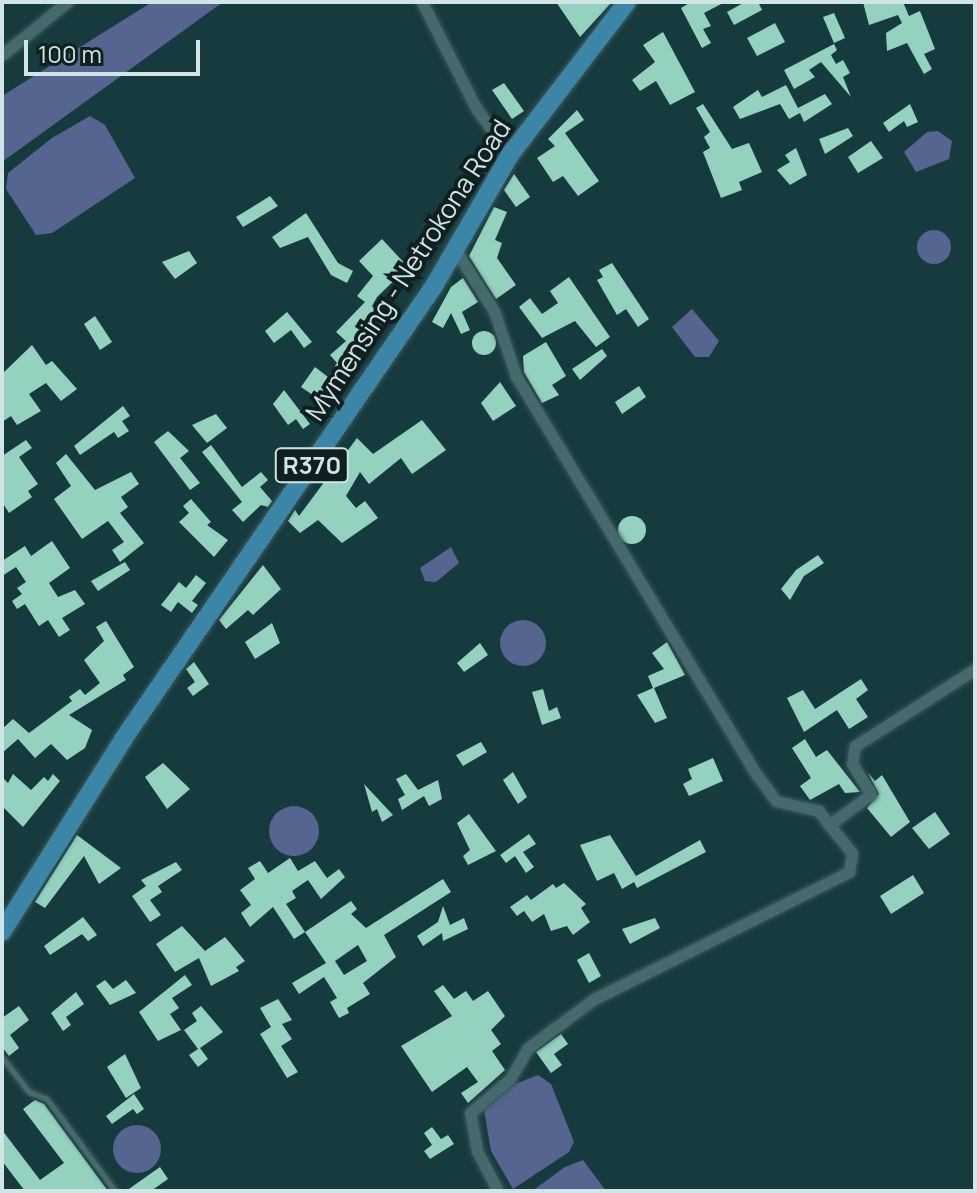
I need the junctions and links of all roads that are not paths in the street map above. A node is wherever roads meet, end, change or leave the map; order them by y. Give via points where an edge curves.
1 (67, 2) edge
2 (422, 2) edge
3 (627, 2) edge
4 (2, 55) edge
5 (510, 155) junction
6 (456, 251) junction
7 (975, 669) edge
8 (829, 825) junction
9 (2, 932) edge
10 (2, 1057) edge
11 (115, 1191) edge
12 (498, 1191) edge

1 - 4 street
2 - 5 street via 476,108
3 - 5 main road, Mymensing - Netrokona Road / R370
5 - 6 main road, Mymensing - Netrokona Road / R370
6 - 8 street via 494,311 516,376 757,775 776,801 819,811
6 - 9 main road, Mymensing - Netrokona Road / R370 via 124,738
7 - 8 street via 855,746 852,764 871,794
8 - 12 street via 852,853 849,872 594,999 528,1048 510,1079 470,1113 477,1151
10 - 11 lane via 29,1092 47,1099

